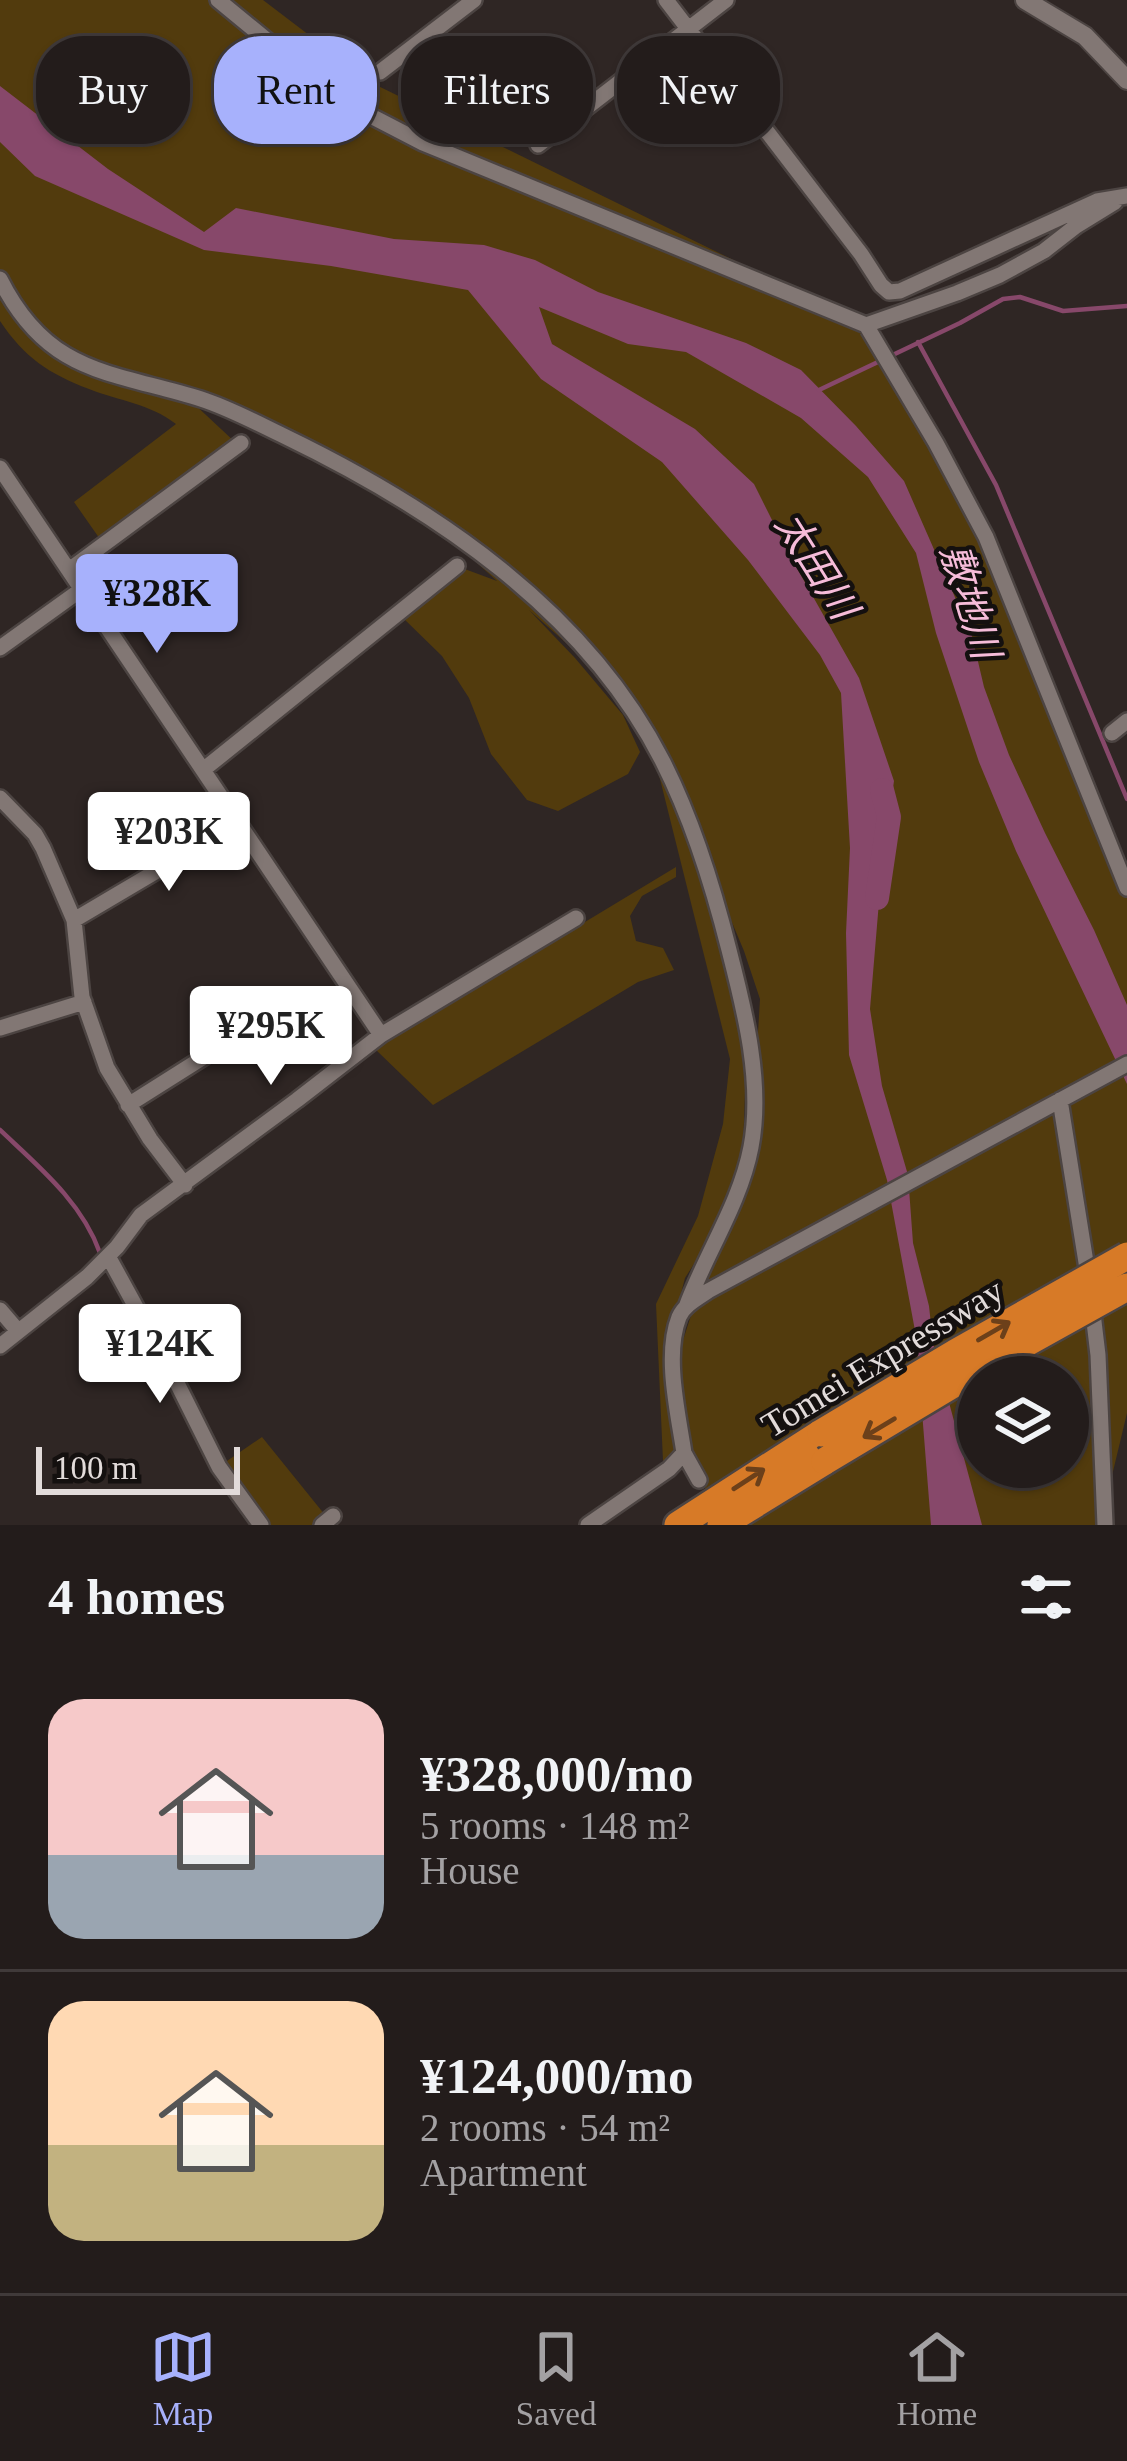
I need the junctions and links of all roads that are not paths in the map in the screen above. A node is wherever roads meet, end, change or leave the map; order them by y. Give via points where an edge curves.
1 (218, 0) edge
2 (474, 0) edge
3 (666, 0) edge
4 (726, 0) edge
5 (1024, 0) edge
6 (688, 29) junction
7 (380, 72) dead end
8 (1127, 80) edge
9 (538, 145) dead end
10 (1123, 198) edge
11 (0, 279) edge
12 (866, 325) junction
13 (241, 443) dead end
14 (0, 468) edge
15 (457, 566) dead end
16 (70, 570) junction
17 (82, 590) junction
18 (0, 648) edge
19 (1127, 722) edge
20 (1112, 734) dead end
21 (203, 770) junction
22 (0, 798) edge
23 (238, 823) junction
24 (1127, 888) edge
25 (576, 917) dead end
26 (74, 920) junction
27 (350, 990) junction
28 (84, 1001) junction
29 (0, 1028) edge
30 (380, 1035) junction
31 (1127, 1064) edge
32 (1060, 1100) junction
33 (128, 1105) junction
34 (185, 1185) junction
35 (108, 1256) junction
36 (1127, 1256) edge
37 (1127, 1287) edge
38 (686, 1306) junction
39 (0, 1310) edge
40 (18, 1331) junction
41 (0, 1346) edge
42 (823, 1447) junction
43 (683, 1453) junction
44 (699, 1480) dead end
45 (261, 1525) edge
46 (588, 1525) edge
47 (678, 1525) edge
48 (721, 1525) edge
49 (1105, 1525) edge

1 - 12 street via 369,115
2 - 7 street
3 - 6 street
4 - 6 street
5 - 8 street via 1085,36
6 - 9 street
6 - 10 street via 889,292 1097,201
10 - 12 street via 1000,275
11 - 38 street via 21,314 77,363 205,400 413,506 563,624 642,725 705,865 742,1000 753,1084 741,1186
12 - 24 street via 986,538
13 - 16 street
14 - 16 street
15 - 21 street
16 - 17 street
17 - 18 street
17 - 21 street
19 - 20 street
21 - 23 street
22 - 26 street via 34,834
23 - 26 street
23 - 27 street
25 - 30 street
26 - 28 street
27 - 30 street
27 - 33 street via 221,1041
28 - 29 street
28 - 33 street
30 - 34 street
31 - 32 street
32 - 38 street
32 - 49 street via 1098,1355
33 - 34 street
34 - 35 street via 141,1215
35 - 40 street
35 - 45 street via 219,1467
42 -> 36 highway, Tomei Expressway, bridge via 955,1353
37 -> 42 highway, Tomei Expressway, bridge
38 - 43 street via 673,1371
39 - 40 street
40 - 41 street
47 -> 42 highway, Tomei Expressway
42 - 48 highway, Tomei Expressway
43 - 44 street
43 - 46 street

